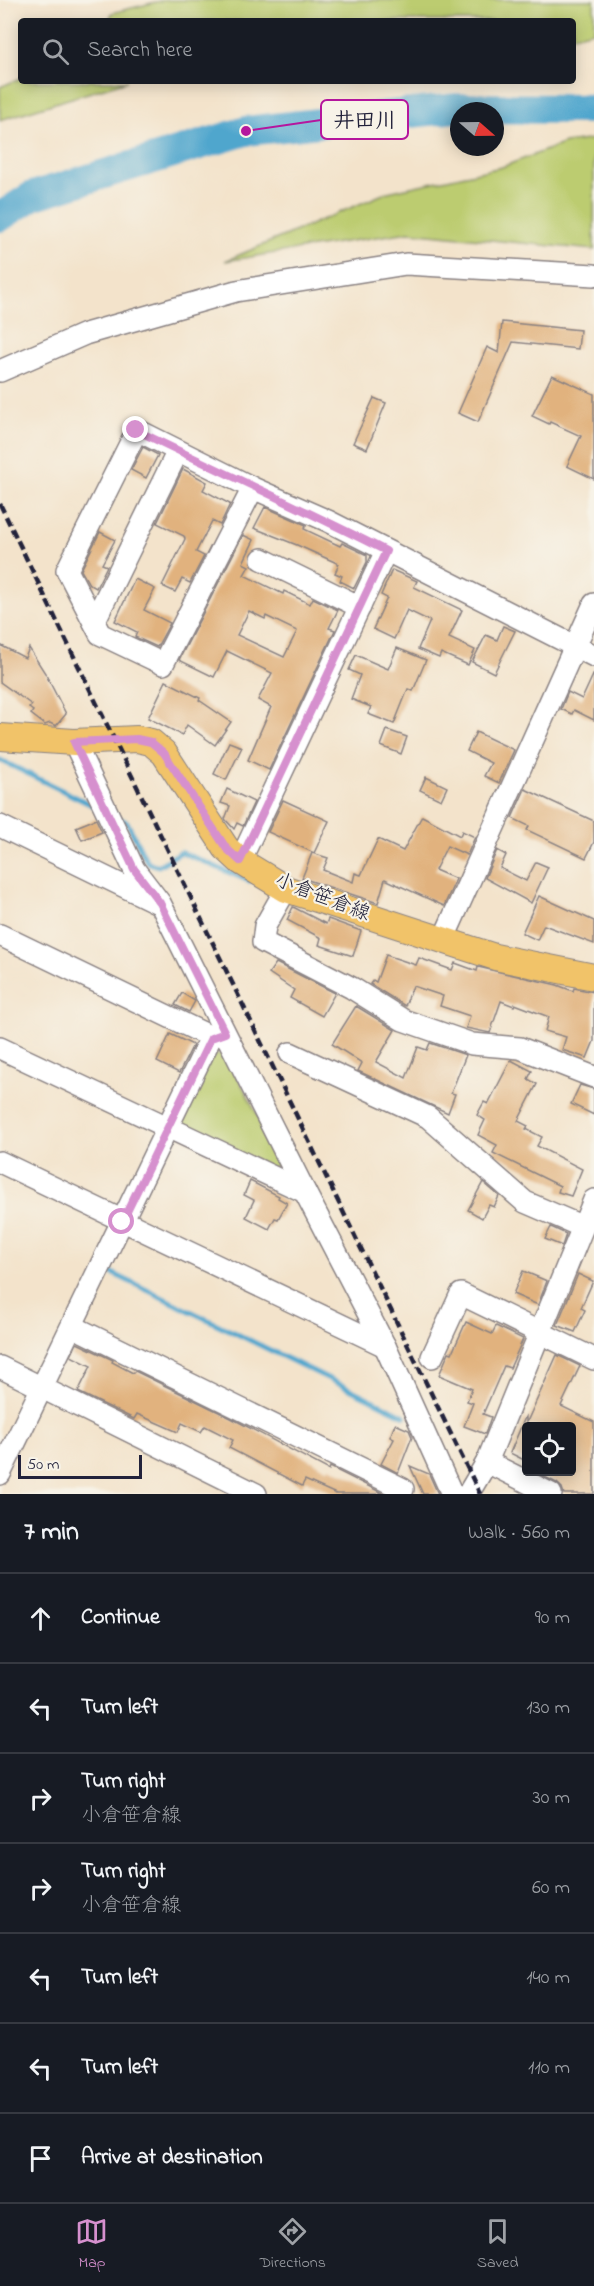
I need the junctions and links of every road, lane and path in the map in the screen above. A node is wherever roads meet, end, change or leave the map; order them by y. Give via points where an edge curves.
1 (594, 275) edge
2 (0, 371) edge
3 (178, 451) junction
4 (253, 488) junction
5 (386, 551) junction
6 (262, 559) dead end
7 (594, 604) edge
8 (360, 607) junction
9 (94, 622) junction
10 (584, 651) edge
11 (0, 737) edge
12 (74, 742) junction
13 (0, 826) edge
14 (240, 861) junction
15 (286, 889) junction
16 (160, 903) junction
17 (0, 935) edge
18 (443, 940) junction
19 (594, 977) edge
20 (218, 1035) junction
21 (0, 1048) edge
22 (290, 1053) dead end
23 (594, 1077) edge
24 (166, 1128) junction
25 (0, 1162) edge
26 (305, 1192) junction
27 (594, 1200) edge
28 (122, 1222) junction
29 (584, 1227) junction
30 (72, 1326) junction
31 (541, 1333) junction
32 (385, 1346) junction
33 (432, 1357) dead end
34 (594, 1359) edge
35 (0, 1367) edge
36 (42, 1388) junction
37 (487, 1462) junction
38 (0, 1474) edge
39 (256, 1494) edge
40 (401, 1494) edge
41 (452, 1494) edge
42 (468, 1494) edge
43 (551, 1494) edge

1 - 2 street via 406,264 236,291 85,334
3 - 4 street
3 - 9 street
3 - 9 street via 136,430 67,570
4 - 5 street
4 - 9 street via 163,664 100,634
5 - 8 street
5 - 10 street
6 - 8 street
7 - 10 street
8 - 14 street
10 - 18 street
11 - 12 main road, 小倉笹倉線
12 - 14 main road, 小倉笹倉線 via 151,742 164,753 226,848
12 - 16 street via 134,869
13 - 16 street
14 - 15 main road, 小倉笹倉線
15 - 18 main road, 小倉笹倉線
15 - 23 street via 265,926 263,942 352,988 403,1020 472,1044 520,1048
16 - 20 street
17 - 20 street
18 - 19 main road, 小倉笹倉線 via 495,957
20 - 24 street
20 - 26 street
21 - 24 street
22 - 29 street via 428,1117 525,1202
24 - 26 street
24 - 28 street
25 - 28 street
26 - 32 street
27 - 29 street
28 - 30 street
28 - 32 street
29 - 31 street
30 - 36 street
30 - 40 street via 403,1489
31 - 33 street via 461,1294
31 - 34 street
31 - 37 street
32 - 41 street
35 - 36 street
36 - 38 street
36 - 39 street
37 - 42 street
37 - 43 street

